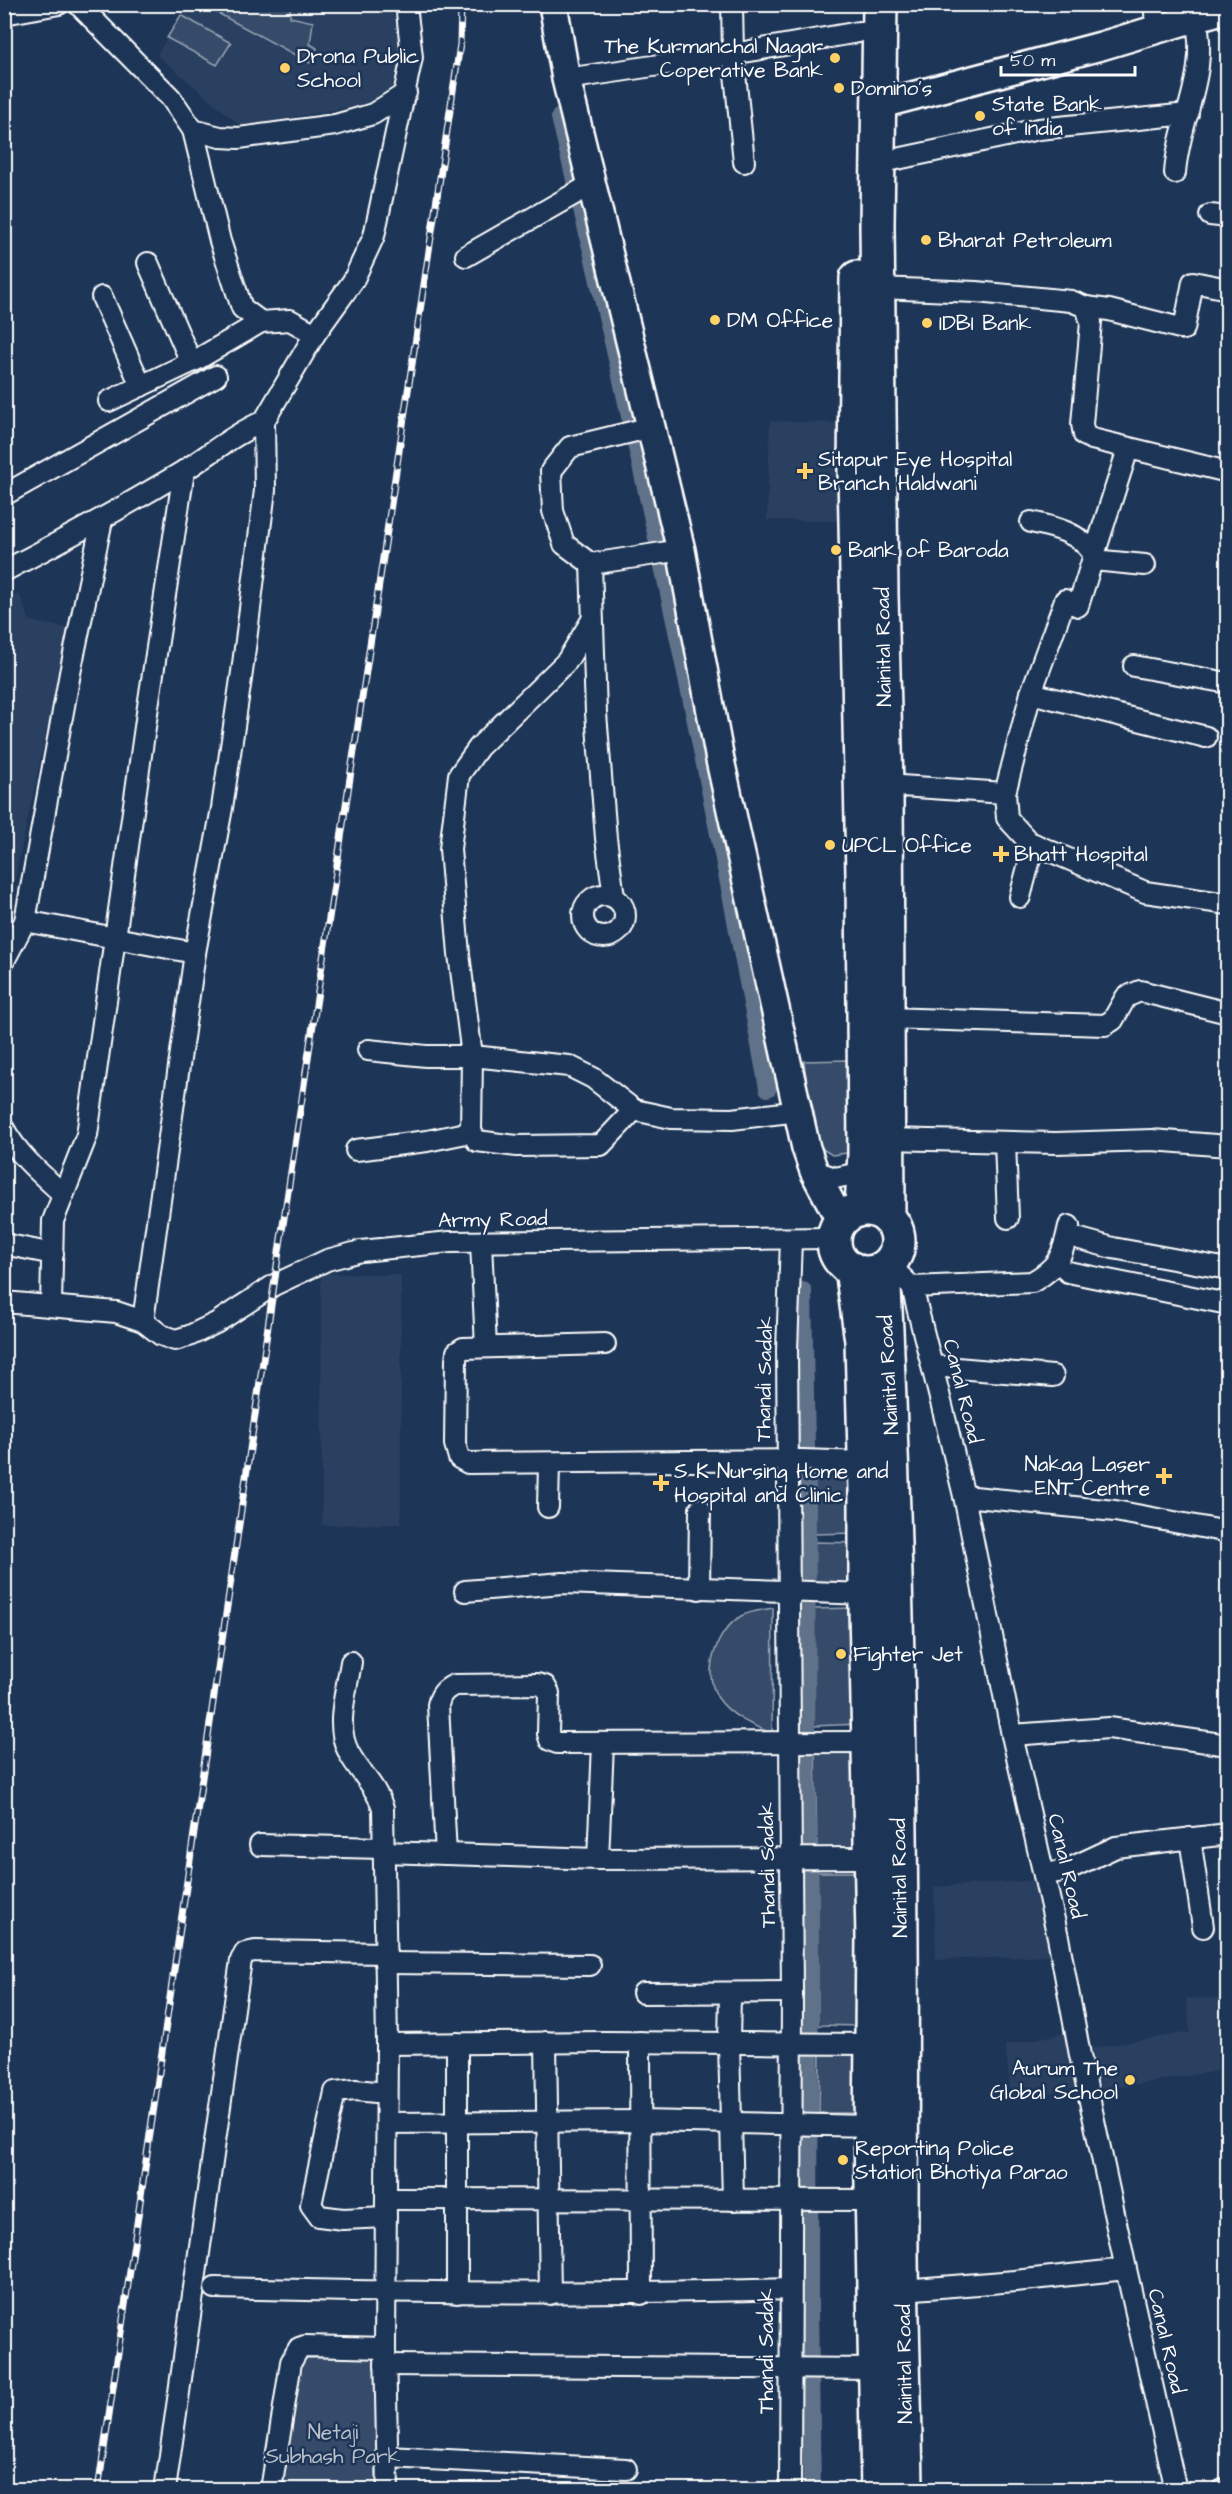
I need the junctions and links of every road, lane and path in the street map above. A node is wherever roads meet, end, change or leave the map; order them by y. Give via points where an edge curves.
1 (59, 4) edge
2 (78, 4) edge
3 (406, 4) edge
4 (553, 4) edge
5 (732, 4) edge
6 (880, 4) edge
7 (1227, 8) edge
8 (4, 14) edge
9 (1155, 17) edge
10 (859, 18) edge
11 (1196, 18) junction
12 (733, 54) junction
13 (566, 79) junction
14 (406, 93) junction
15 (878, 105) junction
16 (1188, 114) junction
17 (193, 130) junction
18 (744, 162) dead end
19 (878, 163) junction
20 (1175, 173) dead end
21 (591, 184) junction
22 (466, 255) dead end
23 (148, 263) dead end
24 (879, 288) junction
25 (1227, 289) edge
26 (102, 297) dead end
27 (1086, 307) junction
28 (261, 322) junction
29 (315, 334) junction
30 (190, 362) junction
31 (216, 376) dead end
32 (141, 386) junction
33 (109, 401) dead end
34 (264, 421) junction
35 (638, 430) junction
36 (1128, 449) junction
37 (184, 471) junction
38 (1227, 472) edge
39 (4, 495) edge
40 (102, 520) junction
41 (1031, 522) dead end
42 (667, 552) junction
43 (1093, 557) junction
44 (591, 564) junction
45 (1145, 565) dead end
46 (4, 571) edge
47 (592, 620) junction
48 (1134, 666) dead end
49 (1227, 683) edge
50 (1031, 693) junction
51 (1206, 737) dead end
52 (873, 745) junction
53 (886, 785) junction
54 (1005, 793) junction
55 (1034, 844) junction
56 (614, 897) dead end
57 (1020, 897) dead end
58 (1227, 904) edge
59 (25, 921) junction
60 (115, 937) junction
61 (195, 952) junction
62 (6, 957) edge
63 (1227, 1013) edge
64 (887, 1018) junction
65 (368, 1050) dead end
66 (472, 1056) junction
67 (634, 1110) junction
68 (799, 1111) junction
69 (4, 1129) edge
70 (471, 1132) junction
71 (887, 1139) junction
72 (1005, 1142) junction
73 (1227, 1146) edge
74 (356, 1150) dead end
75 (814, 1172) junction
76 (864, 1172) junction
77 (63, 1194) junction
78 (1008, 1218) dead end
79 (856, 1221) junction
80 (791, 1240) junction
81 (481, 1243) junction
82 (4, 1244) edge
83 (53, 1254) junction
84 (874, 1267) junction
85 (1227, 1269) edge
86 (1068, 1272) dead end
87 (912, 1287) junction
88 (4, 1302) edge
89 (1227, 1304) edge
90 (51, 1305) junction
91 (143, 1321) junction
92 (605, 1344) dead end
93 (486, 1347) junction
94 (933, 1366) junction
95 (1053, 1376) dead end
96 (800, 1461) junction
97 (865, 1462) junction
98 (549, 1463) junction
99 (964, 1496) junction
100 (548, 1507) dead end
101 (700, 1509) dead end
102 (1227, 1532) edge
103 (699, 1589) junction
104 (465, 1592) dead end
105 (801, 1592) junction
106 (880, 1594) junction
107 (351, 1662) dead end
108 (1012, 1735) junction
109 (869, 1742) junction
110 (800, 1743) junction
111 (603, 1744) junction
112 (1227, 1745) edge
113 (1227, 1834) edge
114 (1190, 1838) junction
115 (260, 1845) dead end
116 (383, 1850) junction
117 (446, 1854) junction
118 (597, 1858) junction
119 (802, 1858) junction
120 (871, 1858) junction
121 (1044, 1874) junction
122 (1203, 1927) dead end
123 (385, 1958) junction
124 (590, 1965) dead end
125 (792, 1992) junction
126 (730, 1993) junction
127 (643, 1994) dead end
128 (640, 2042) junction
129 (457, 2043) junction
130 (546, 2043) junction
131 (729, 2043) junction
132 (804, 2043) junction
133 (387, 2044) junction
134 (872, 2044) junction
135 (386, 2093) junction
136 (547, 2121) junction
137 (640, 2121) junction
138 (457, 2122) junction
139 (731, 2122) junction
140 (387, 2123) junction
141 (802, 2123) junction
142 (871, 2126) junction
143 (803, 2199) junction
144 (887, 2199) junction
145 (457, 2200) junction
146 (733, 2200) junction
147 (549, 2201) junction
148 (641, 2201) junction
149 (387, 2208) junction
150 (1126, 2269) junction
151 (215, 2288) dead end
152 (790, 2289) junction
153 (903, 2290) junction
154 (386, 2292) junction
155 (457, 2293) junction
156 (550, 2294) junction
157 (641, 2294) junction
158 (385, 2357) junction
159 (803, 2369) junction
160 (876, 2369) junction
161 (388, 2457) junction
162 (626, 2469) dead end
163 (1227, 2488) edge
164 (790, 2489) edge
165 (165, 2490) edge
166 (271, 2490) edge
167 (388, 2490) edge
168 (802, 2490) edge
169 (878, 2490) edge
170 (906, 2490) edge
171 (1176, 2490) edge
172 (1223, 2490) edge

1 - 8 street
2 - 17 street via 171,98
3 - 14 street via 412,57
4 - 13 street
5 - 12 street
6 - 15 highway, Nainital Road
7 - 11 street
9 - 11 street
9 - 15 street
10 - 12 street
10 - 52 highway, Nainital Road via 855,472
11 - 16 street via 1201,56
12 - 13 street
12 - 18 street
13 - 21 street
14 - 17 street via 374,114 335,125 239,138
14 - 29 street via 374,236 353,281
15 - 19 highway, Nainital Road
16 - 19 street via 1039,129
16 - 20 street via 1177,148
17 - 28 street via 220,241 242,308
19 - 24 highway, Nainital Road
21 - 22 street
21 - 35 street
23 - 30 street
24 - 27 street via 976,292 1071,301
24 - 52 highway, Nainital Road via 881,595
25 - 27 street via 1193,282 1184,329
26 - 32 street
27 - 36 street via 1091,322 1084,435
28 - 29 street via 290,320
28 - 30 street
29 - 34 street
30 - 32 street
31 - 39 street
32 - 33 street
34 - 37 street
34 - 61 street via 265,490 222,808
35 - 42 street
35 - 44 street via 570,447 551,471 553,511 564,544
36 - 38 street
36 - 43 street
37 - 40 street
37 - 60 street
40 - 46 street
40 - 59 street
41 - 43 street via 1057,528 1087,543
42 - 44 street
42 - 68 street via 720,760
43 - 45 street
43 - 50 street via 1078,606 1065,600
44 - 47 street
47 - 56 street via 596,713
47 - 66 street via 567,661 479,747 459,775 450,849
48 - 49 street
50 - 51 street
50 - 54 street
52 - 53 highway, Nainital Road
52 - 76 highway, Nainital Road
53 - 54 street
53 - 64 highway, Nainital Road
54 - 55 street via 1008,818
55 - 57 street
55 - 58 street via 1145,892
59 - 60 street
59 - 62 street
60 - 61 street
60 - 77 street via 87,1135
61 - 91 street
63 - 64 street via 1140,991 1126,997 1113,1020 1105,1025
64 - 71 highway, Nainital Road
65 - 66 street
66 - 67 street via 569,1066 593,1078
66 - 70 street
67 - 68 street via 670,1118 732,1119
67 - 70 street via 601,1145 517,1146 477,1141
68 - 75 street
69 - 77 street via 35,1168
70 - 74 street
71 - 72 street
71 - 79 highway, Nainital Road
72 - 73 street via 1152,1140
72 - 78 street
75 - 76 street via 835,1178
75 - 79 street
76 - 79 highway, Nainital Road
77 - 83 street via 53,1221
79 - 80 street, Army Road
79 - 84 highway via 838,1256
79 - 84 highway via 896,1230 894,1256
80 - 81 street, Army Road
80 - 96 street, Thandi Sadak via 787,1350
81 - 91 street, Army Road via 450,1242 361,1251 327,1260 274,1285 216,1323 175,1340
81 - 93 street
82 - 83 street
83 - 90 street
84 - 87 street
84 - 97 highway, Nainital Road via 862,1341
84 - 106 highway, Nainital Road via 892,1442
85 - 87 street via 1113,1248 1075,1232 1050,1272 1032,1282
86 - 89 street
87 - 94 street, Canal Road
88 - 90 street
90 - 91 street via 116,1312
92 - 93 street
93 - 98 street via 457,1352 455,1444 459,1458 468,1463
94 - 95 street
94 - 99 street, Canal Road
96 - 97 street
96 - 98 street
96 - 105 street, Thandi Sadak
97 - 106 highway, Nainital Road
98 - 100 street
99 - 102 street via 1115,1510
99 - 108 street, Canal Road
101 - 103 street
103 - 104 street via 563,1583
103 - 105 street
105 - 106 street
105 - 110 street, Thandi Sadak
106 - 109 highway, Nainital Road
106 - 144 highway, Nainital Road via 900,1947
107 - 116 street via 343,1740 379,1796 383,1808
108 - 112 street via 1109,1728
108 - 121 street, Canal Road
109 - 110 street
109 - 120 highway, Nainital Road
110 - 111 street
110 - 119 street, Thandi Sadak
111 - 117 street via 550,1740 549,1693 545,1686 453,1685 445,1689 438,1705
111 - 118 street
113 - 114 street
114 - 121 street via 1116,1847 1064,1871
114 - 122 street
115 - 116 street
116 - 117 street
116 - 123 street
117 - 118 street
118 - 119 street
119 - 120 street
119 - 125 street, Thandi Sadak
120 - 134 highway, Nainital Road
121 - 150 street, Canal Road
123 - 124 street
123 - 133 street
123 - 165 street via 255,1951 246,1953 241,1960
125 - 126 street
125 - 132 street, Thandi Sadak
126 - 127 street
126 - 131 street
128 - 130 street
128 - 131 street
128 - 137 street
129 - 130 street
129 - 133 street
129 - 138 street
130 - 136 street
131 - 132 street
131 - 139 street
132 - 134 street
132 - 141 street, Thandi Sadak
133 - 135 street
134 - 142 highway, Nainital Road
135 - 140 street
135 - 149 street via 335,2092 311,2205 319,2216 343,2218
136 - 137 street
136 - 138 street
136 - 147 street
137 - 139 street
137 - 148 street
138 - 140 street
138 - 145 street
139 - 141 street
139 - 146 street
140 - 149 street
141 - 142 street
141 - 143 street, Thandi Sadak
142 - 144 highway, Nainital Road
143 - 144 street
143 - 146 street
143 - 152 street, Thandi Sadak
144 - 153 highway, Nainital Road
144 - 160 highway, Nainital Road
145 - 147 street
145 - 149 street
145 - 155 street
146 - 148 street
147 - 148 street
147 - 156 street
148 - 157 street
149 - 154 street
150 - 153 street
150 - 171 street, Canal Road
151 - 154 street
152 - 157 street
152 - 159 street, Thandi Sadak
153 - 170 highway, Nainital Road
154 - 155 street
154 - 158 street
155 - 156 street
156 - 157 street
158 - 159 street
158 - 161 street
158 - 166 street via 299,2348 291,2362
159 - 160 street
159 - 164 street, Thandi Sadak
160 - 169 highway, Nainital Road
161 - 162 street
161 - 167 street
163 - 172 street
164 - 168 street

